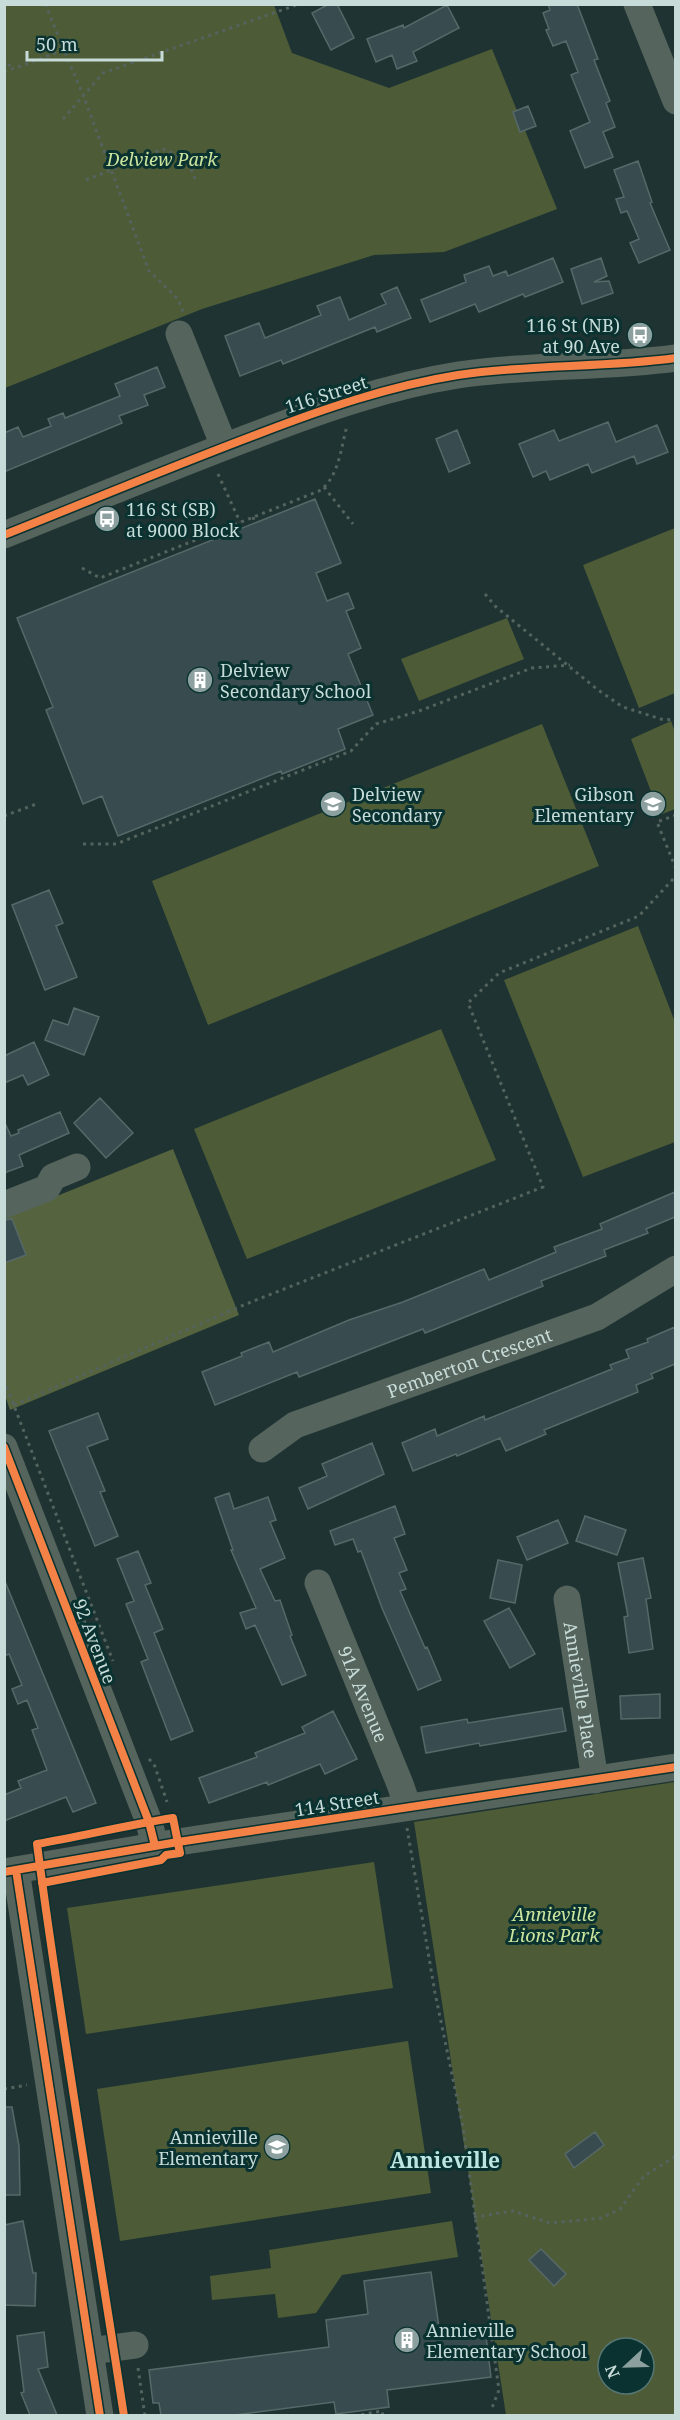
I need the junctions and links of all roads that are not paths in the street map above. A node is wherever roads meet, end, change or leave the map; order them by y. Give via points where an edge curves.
1 (640, 5) edge
2 (675, 101) edge
3 (182, 324) road end
4 (675, 358) edge
5 (224, 446) junction
6 (4, 535) edge
7 (77, 1167) dead end
8 (4, 1205) edge
9 (675, 1269) edge
10 (4, 1447) edge
11 (262, 1449) dead end
12 (318, 1583) dead end
13 (567, 1599) dead end
14 (675, 1767) edge
15 (595, 1780) junction
16 (407, 1815) junction
17 (155, 1846) junction
18 (10, 1871) edge
19 (135, 2345) road end
20 (90, 2351) junction
21 (100, 2415) edge

1 - 2 street
3 - 5 street
4 - 5 street, 116 Street via 457,375 330,406
5 - 6 street, 116 Street
7 - 8 street via 53,1177 47,1188
9 - 11 street, Pemberton Crescent via 597,1317 295,1425
10 - 17 street, 92 Avenue
12 - 16 street, 91A Avenue via 400,1784
13 - 15 street, Annieville Place
14 - 15 street, 114 Street
15 - 16 street, 114 Street
16 - 17 street, 114 Street
17 - 18 street, 114 Street
18 - 20 street
19 - 20 street
20 - 21 street

